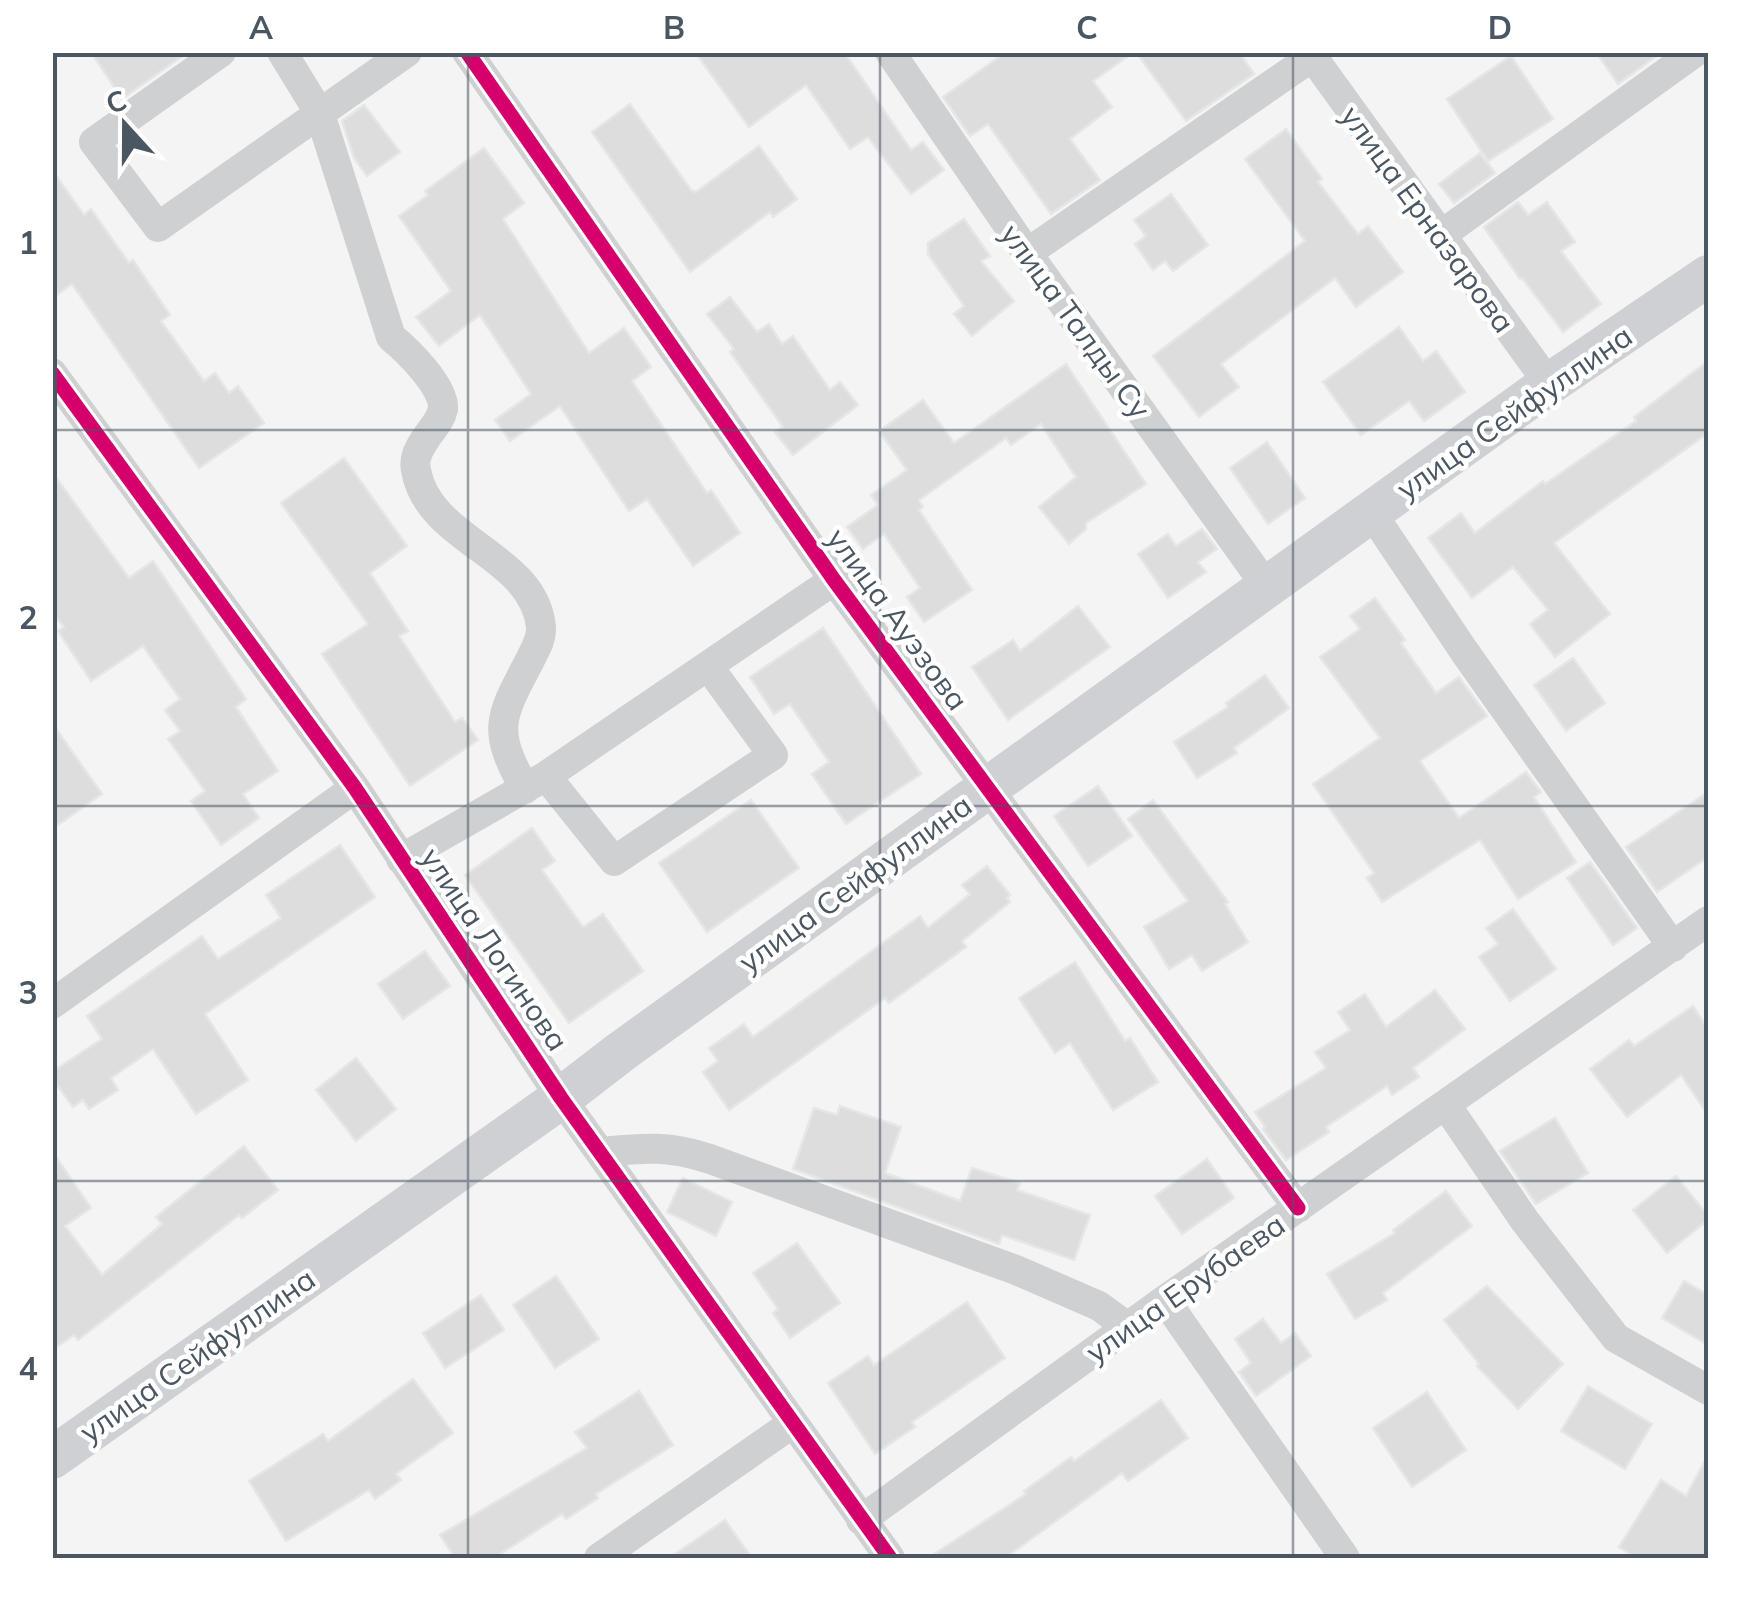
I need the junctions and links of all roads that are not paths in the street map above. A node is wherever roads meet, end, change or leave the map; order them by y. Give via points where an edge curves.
1 (221, 52) edge
2 (282, 52) edge
3 (407, 52) edge
4 (467, 52) edge
5 (890, 52) edge
6 (1695, 52) edge
7 (1310, 55) edge
8 (320, 114) junction
9 (1441, 235) junction
10 (1027, 254) junction
11 (1708, 276) edge
12 (52, 373) edge
13 (1549, 384) junction
14 (1371, 512) junction
15 (834, 580) junction
16 (1266, 587) junction
17 (708, 666) junction
18 (536, 782) junction
19 (355, 788) junction
20 (986, 788) junction
21 (401, 860) junction
22 (1708, 921) edge
23 (1673, 946) junction
24 (52, 1004) edge
25 (561, 1098) junction
26 (1446, 1106) junction
27 (600, 1152) junction
28 (1298, 1208) junction
29 (1165, 1300) junction
30 (1129, 1328) junction
31 (1708, 1390) edge
32 (793, 1423) junction
33 (52, 1458) edge
34 (861, 1520) junction
35 (598, 1558) edge
36 (890, 1558) edge
37 (1345, 1558) edge

1 - 8 street via 94,142 158,226
2 - 8 street
3 - 8 street
4 - 15 street, улица Ауэзова
5 - 10 street, улица Талды Су
6 - 9 street
7 - 9 street, улица Ерназарова
7 - 10 street
8 - 18 street via 391,337 415,357 442,400 441,417 417,453 423,490 450,525 516,579 537,611 540,639 502,721 511,765
9 - 13 street, улица Ерназарова
10 - 16 street, улица Талды Су
11 - 13 main road, улица Сейфуллина
12 - 19 street, улица Логинова
13 - 14 main road, улица Сейфуллина
14 - 16 main road, улица Сейфуллина
14 - 23 street
15 - 17 street
15 - 20 street, улица Ауэзова
16 - 20 main road, улица Сейфуллина
17 - 18 street
17 - 18 street via 773,755 614,861
18 - 21 street
19 - 21 street, улица Логинова
19 - 24 street
20 - 25 main road, улица Сейфуллина
20 - 28 street, улица Ауэзова
21 - 25 street, улица Логинова
22 - 23 street, улица Ерубаева
23 - 26 street, улица Ерубаева
25 - 27 street, улица Логинова
25 - 33 main road, улица Сейфуллина
26 - 28 street, улица Ерубаева
26 - 31 street via 1616,1338
27 - 30 street via 678,1148 710,1158 1016,1270 1099,1306
27 - 32 street, улица Логинова
28 - 29 street, улица Ерубаева
29 - 30 street, улица Ерубаева
29 - 37 street
30 - 34 street, улица Ерубаева
32 - 34 street, улица Логинова
32 - 35 street
34 - 36 street, улица Логинова

